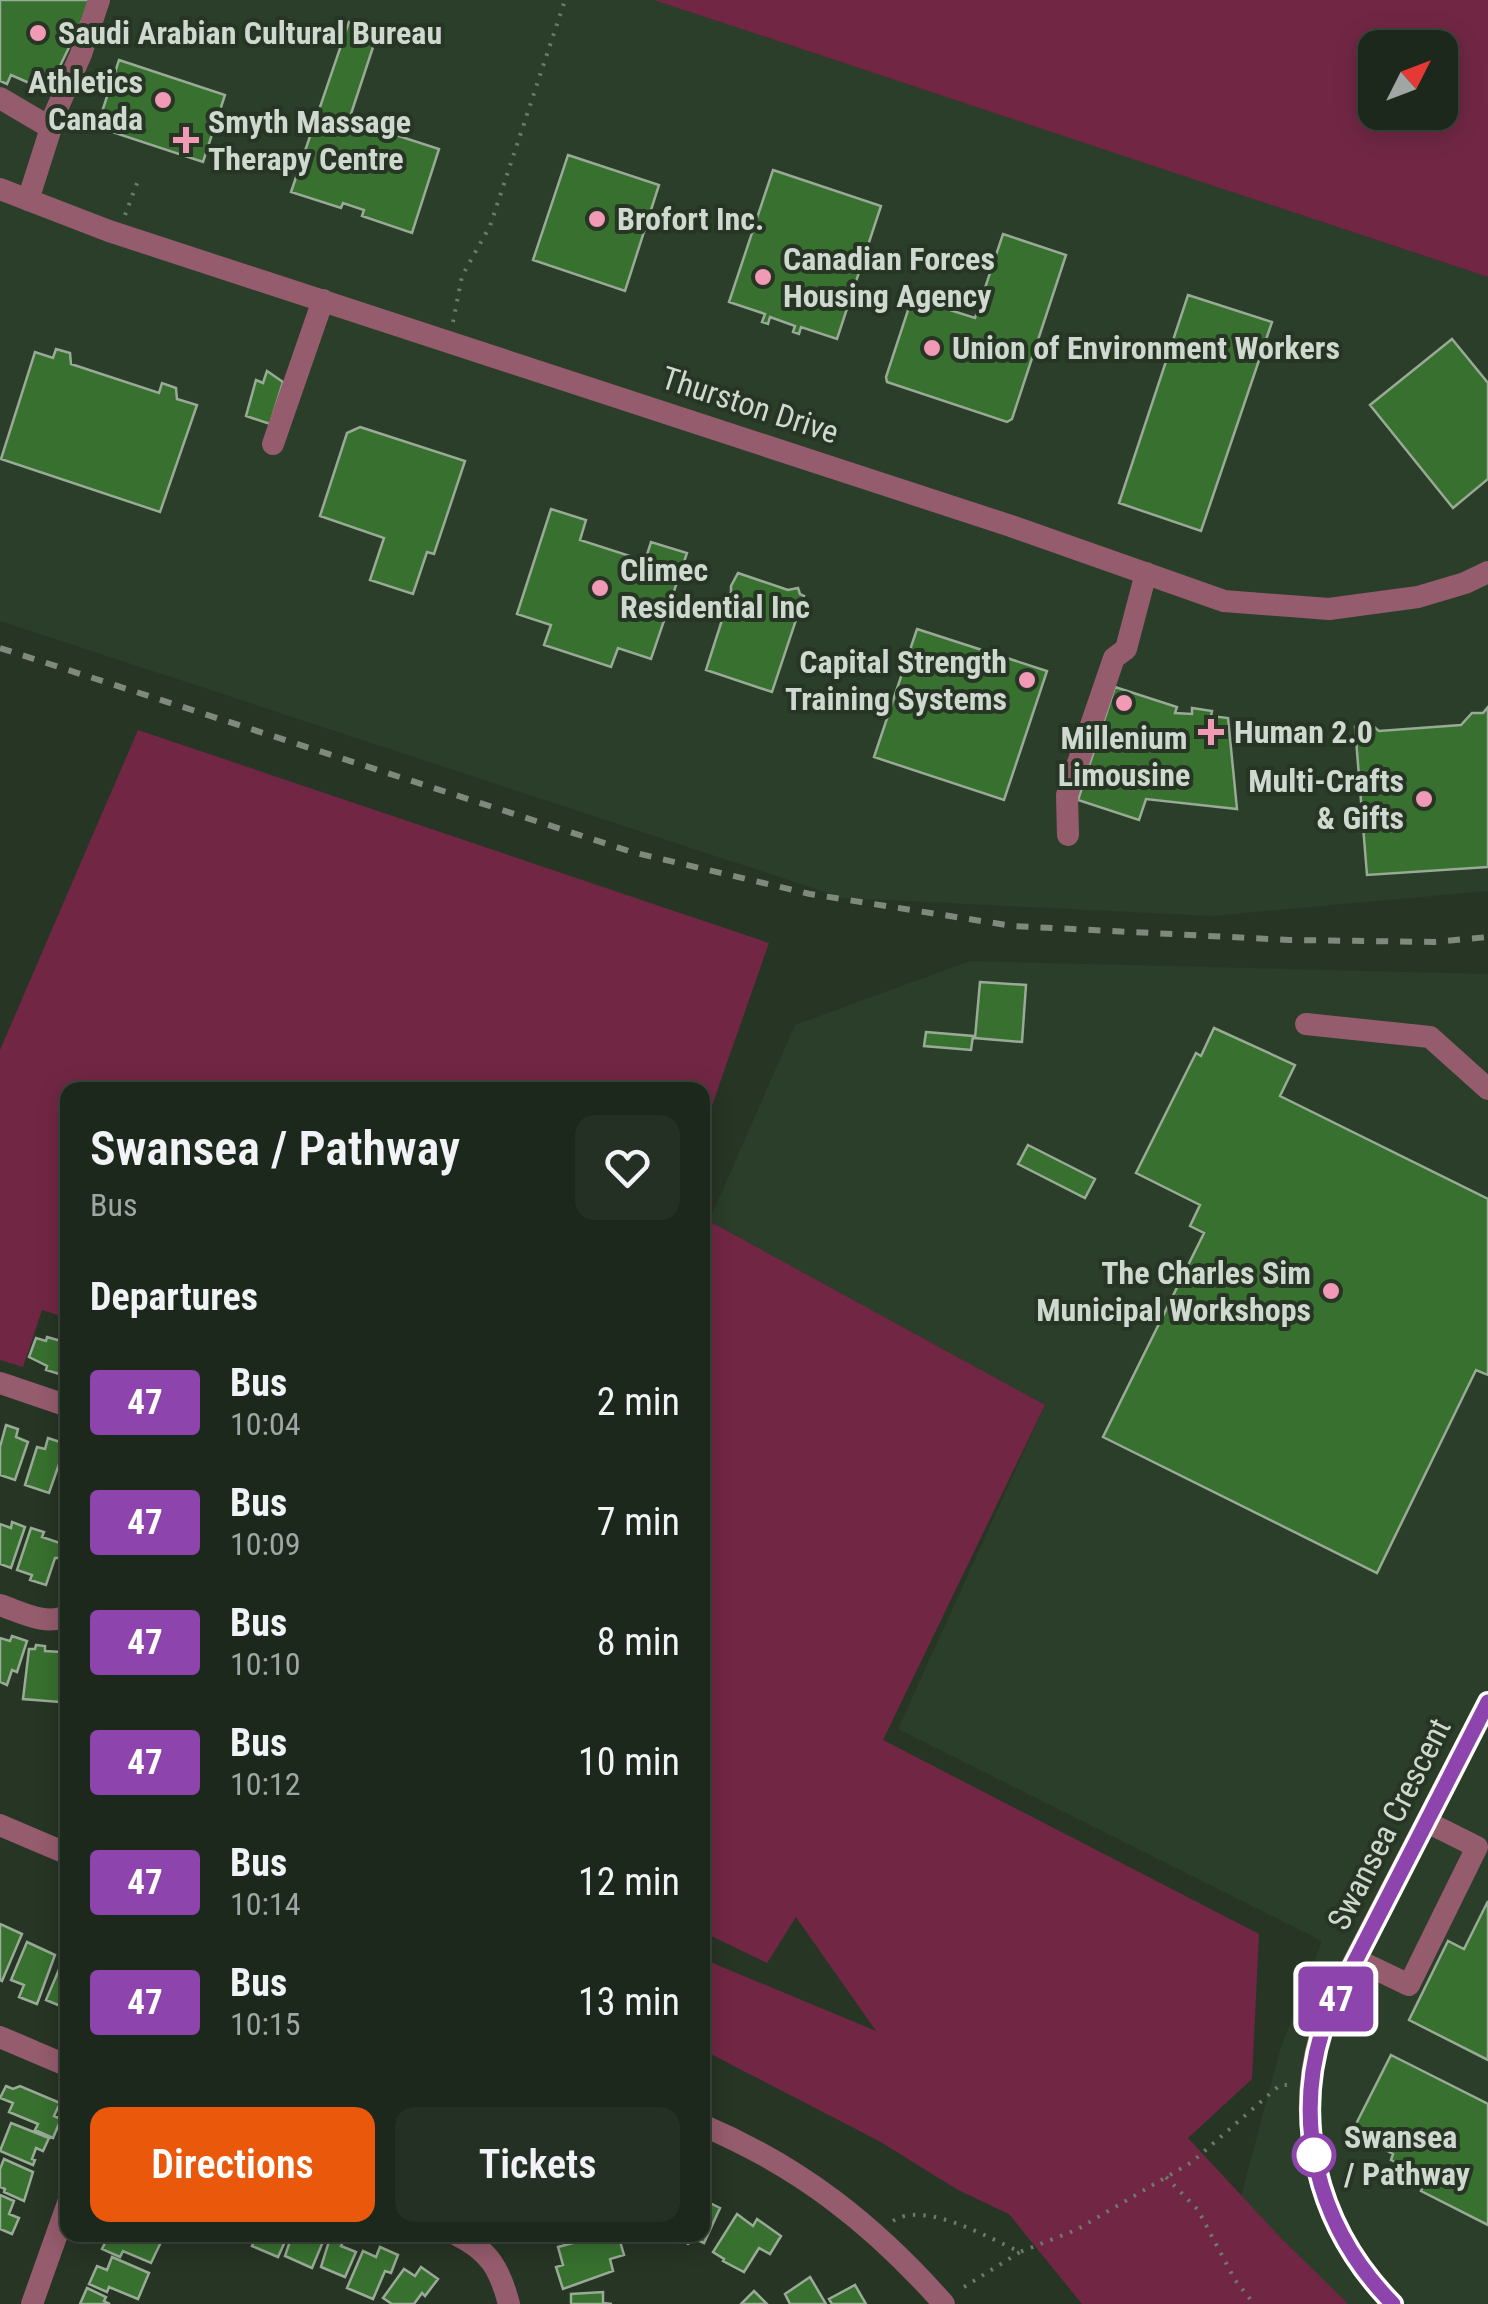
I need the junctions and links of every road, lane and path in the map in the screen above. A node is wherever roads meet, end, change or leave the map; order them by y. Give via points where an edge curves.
1 (99, 0) edge
2 (565, 0) edge
3 (0, 98) edge
4 (49, 127) junction
5 (139, 178) dead end
6 (0, 188) edge
7 (28, 200) junction
8 (126, 215) dead end
9 (323, 300) junction
10 (450, 341) junction
11 (273, 444) dead end
12 (1488, 572) edge
13 (1146, 573) junction
14 (1068, 835) dead end
15 (1306, 1024) dead end
16 (1488, 1089) edge
17 (0, 1383) edge
18 (60, 1403) edge
19 (0, 1605) edge
20 (60, 1620) edge
21 (1488, 1702) edge
22 (1427, 1822) junction
23 (0, 1826) edge
24 (60, 1851) edge
25 (1357, 1960) junction
26 (0, 2037) edge
27 (60, 2063) edge
28 (1310, 2086) junction
29 (710, 2129) edge
30 (1166, 2177) junction
31 (60, 2225) edge
32 (878, 2234) junction
33 (472, 2242) edge
34 (1020, 2252) junction
35 (964, 2287) dead end
36 (32, 2304) edge
37 (509, 2304) edge
38 (944, 2304) edge
39 (1254, 2304) edge
40 (1393, 2304) edge

1 - 4 street
2 - 10 path via 490,226 462,276
3 - 4 street
4 - 7 street
5 - 8 path
6 - 7 street, Thurston Drive
7 - 9 street, Thurston Drive
9 - 10 street, Thurston Drive
9 - 11 street
10 - 13 street, Thurston Drive
12 - 13 street, Thurston Drive via 1418,596 1329,610 1224,601
13 - 14 street via 1126,649 1114,658 1068,795
15 - 16 street via 1430,1036
17 - 18 street
19 - 20 street
21 - 22 street, Swansea Crescent
22 - 25 street, Swansea Crescent
22 - 25 street via 1478,1847 1409,1985
23 - 24 street
25 - 28 street, Swansea Crescent via 1315,2047
26 - 27 street
28 - 30 path via 1280,2084
28 - 40 street, Swansea Crescent via 1308,2129 1325,2202 1352,2252
29 - 32 street via 794,2172
30 - 34 path via 1076,2230
30 - 39 path via 1198,2210
31 - 36 street
32 - 34 path via 898,2217 930,2214
32 - 38 street
33 - 37 street via 501,2272
34 - 35 path

